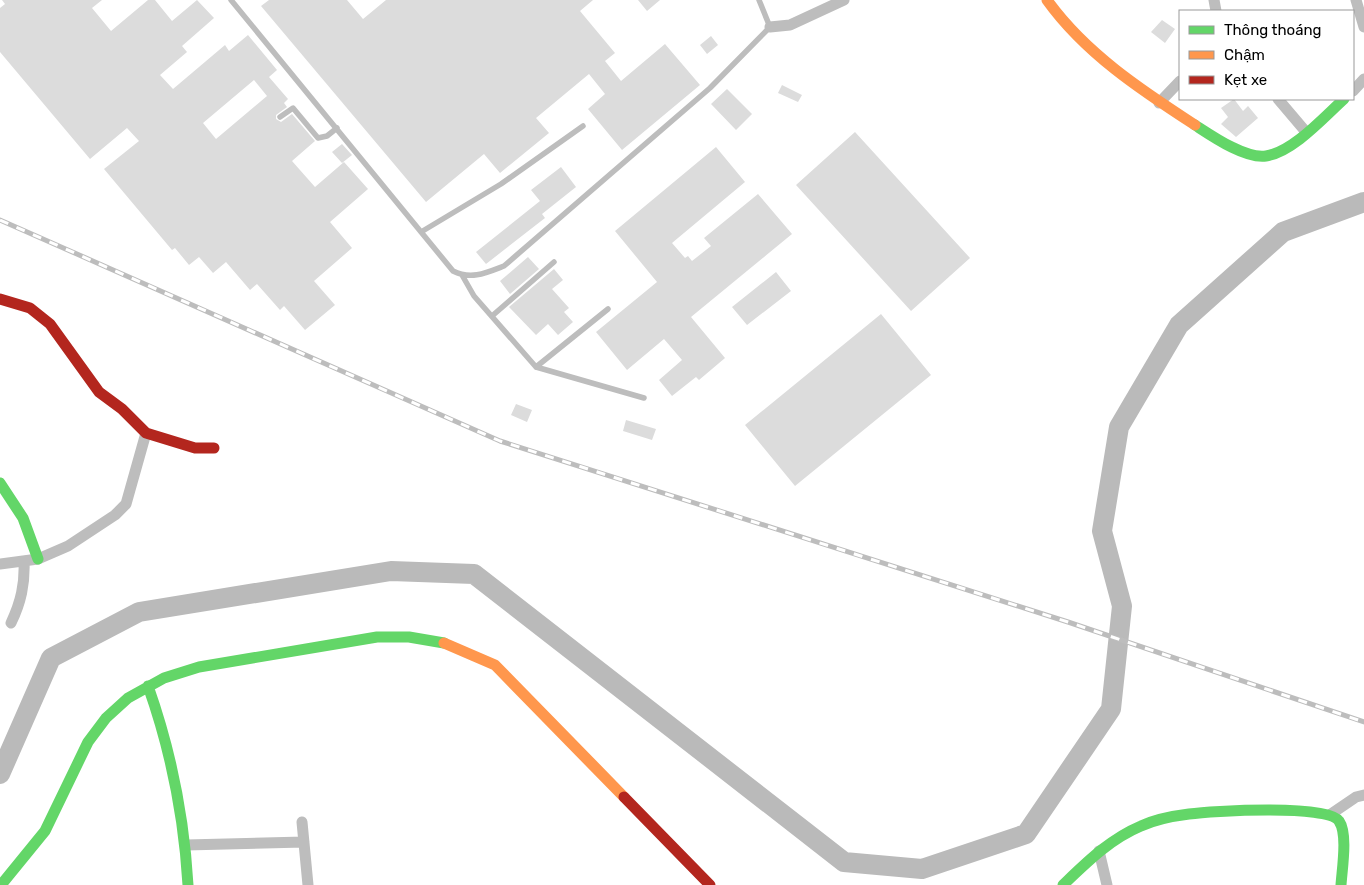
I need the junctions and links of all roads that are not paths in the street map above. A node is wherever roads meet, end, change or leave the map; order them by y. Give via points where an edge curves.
1 (230, 0) edge
2 (759, 0) edge
3 (844, 0) edge
4 (1047, 0) edge
5 (1356, 0) edge
6 (1363, 20) edge
7 (770, 27) junction
8 (1364, 79) edge
9 (1179, 81) edge
10 (1354, 91) edge
11 (1279, 100) edge
12 (1343, 100) edge
13 (1159, 103) junction
14 (280, 117) dead end
15 (583, 126) dead end
16 (336, 128) junction
17 (1306, 132) junction
18 (421, 232) junction
19 (554, 262) dead end
20 (462, 275) junction
21 (0, 299) edge
22 (608, 309) dead end
23 (492, 316) junction
24 (536, 367) junction
25 (644, 398) dead end
26 (146, 433) junction
27 (214, 448) dead end
28 (0, 483) edge
29 (38, 559) junction
30 (24, 561) junction
31 (0, 564) edge
32 (11, 624) dead end
33 (148, 686) junction
34 (1364, 795) edge
35 (1331, 814) junction
36 (302, 822) dead end
37 (304, 842) junction
38 (186, 845) junction
39 (1099, 851) junction
40 (1, 885) edge
41 (188, 885) edge
42 (308, 885) edge
43 (710, 885) edge
44 (1063, 885) edge
45 (1108, 885) edge
46 (1341, 885) edge

1 - 16 lane
2 - 7 lane
3 - 7 street via 790,25
4 - 13 street via 1080,40
5 - 6 street
7 - 20 lane via 710,88 504,266 481,275
8 - 10 street
9 - 13 street
11 - 17 street
12 - 17 street
13 - 17 street via 1258,157 1274,153
14 - 16 lane via 293,108 318,138 327,136
15 - 18 lane via 501,184
16 - 18 lane
18 - 20 lane via 453,271
19 - 23 lane
20 - 23 lane via 474,296
21 - 26 street via 30,308 50,324 99,392
22 - 24 lane
23 - 24 lane
24 - 25 lane
26 - 27 street via 195,448
26 - 29 street via 126,504 68,546
28 - 29 street via 17,505
29 - 30 street
30 - 31 street
30 - 32 street via 21,602
33 - 38 street via 169,754
33 - 40 street via 128,698 106,718 88,742 45,831
33 - 43 street via 199,667 377,637 403,635 457,646 495,665 510,679
34 - 35 street
35 - 39 street via 1317,811 1176,815 1123,834
35 - 46 street via 1339,821 1342,831
36 - 37 street
37 - 38 street
37 - 42 street
38 - 41 street
39 - 44 street
39 - 45 street

